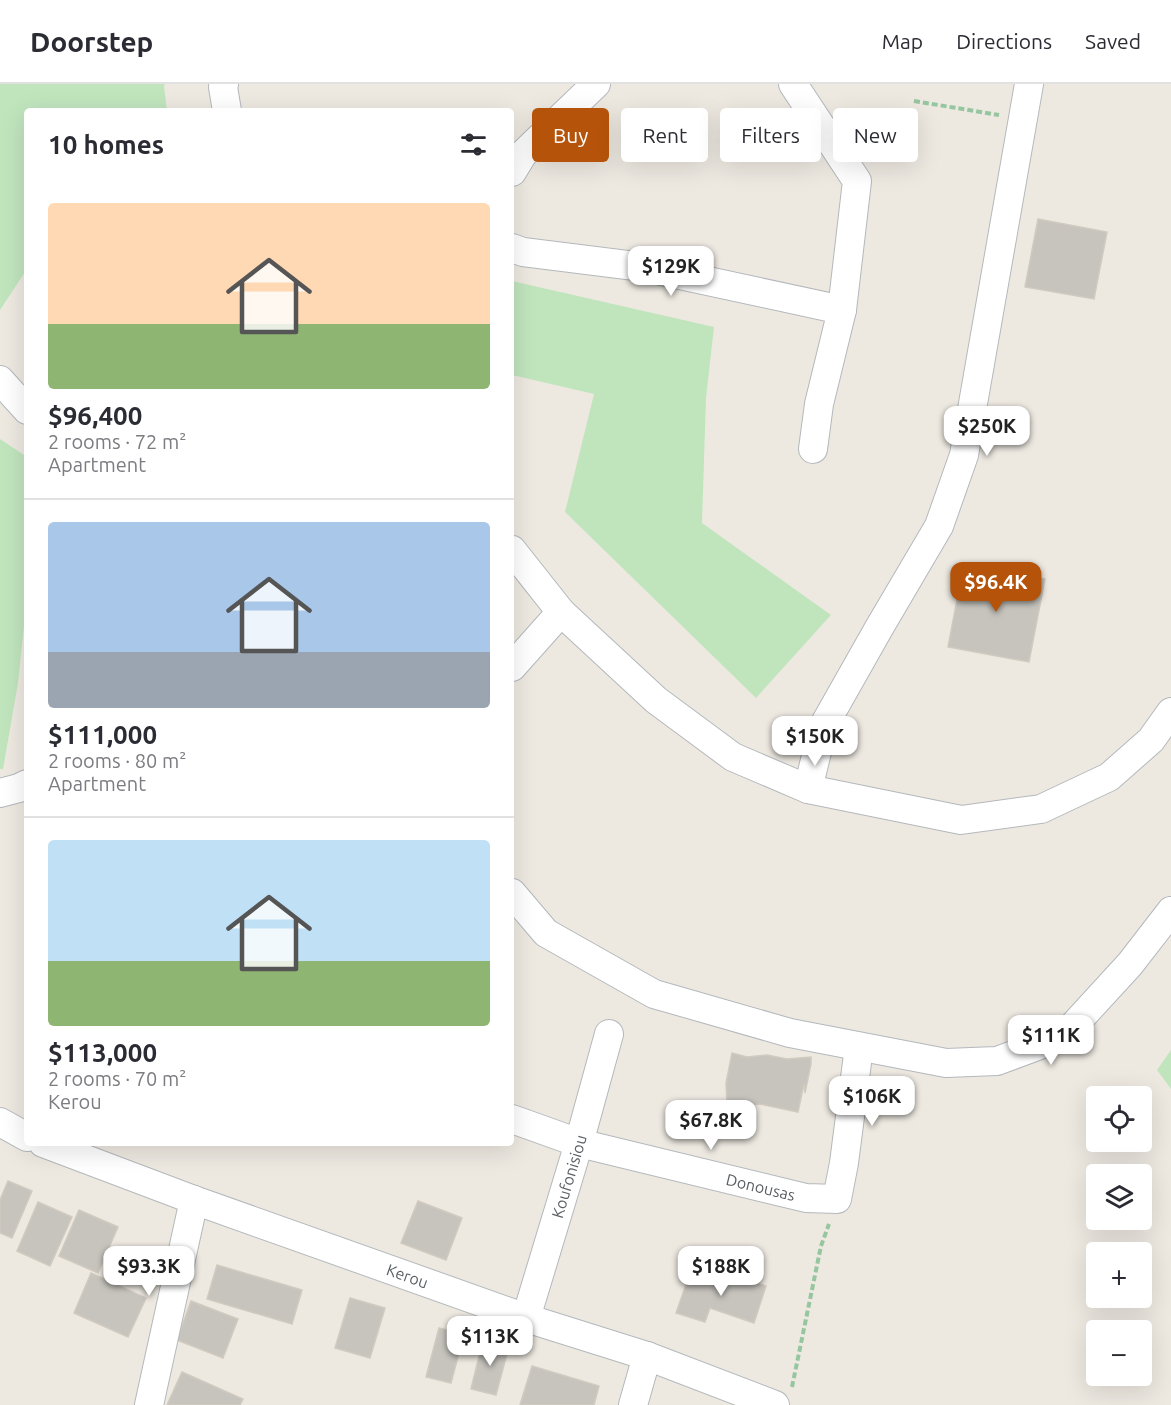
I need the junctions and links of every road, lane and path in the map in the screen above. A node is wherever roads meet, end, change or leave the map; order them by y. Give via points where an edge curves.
1 (224, 84) edge
2 (596, 84) edge
3 (794, 84) edge
4 (1029, 84) edge
5 (914, 101) dead end
6 (226, 108) edge
7 (1023, 119) junction
8 (514, 169) edge
9 (514, 249) edge
10 (842, 310) junction
11 (0, 380) edge
12 (24, 407) edge
13 (813, 449) dead end
14 (514, 553) edge
15 (561, 612) junction
16 (514, 665) edge
17 (1171, 712) edge
18 (24, 786) edge
19 (808, 789) junction
20 (0, 793) edge
21 (514, 895) edge
22 (1171, 911) edge
23 (609, 1034) dead end
24 (859, 1047) junction
25 (514, 1120) edge
26 (0, 1122) edge
27 (24, 1135) edge
28 (579, 1143) junction
29 (51, 1146) edge
30 (837, 1199) junction
31 (195, 1200) junction
32 (526, 1318) junction
33 (647, 1356) junction
34 (783, 1399) edge
35 (149, 1405) edge
36 (633, 1405) edge

1 - 6 street
2 - 8 street via 524,154
3 - 10 street via 857,181
4 - 7 street
5 - 7 path
7 - 19 street via 964,455 939,526 823,728
9 - 10 street via 643,267
10 - 13 street via 819,404
11 - 12 street
14 - 15 street
15 - 16 street
15 - 19 street via 656,700 733,757
17 - 19 street via 1151,740 1109,777 1041,809 961,820
18 - 20 street
21 - 24 street via 546,933 654,994 790,1033
22 - 24 street via 1064,1036 997,1061 946,1063
23 - 28 street, Koufonisiou
24 - 30 street
25 - 28 street, Donousas
26 - 27 street
28 - 30 street, Donousas via 806,1198
28 - 32 street, Koufonisiou
29 - 31 street, Kerou
30 - 34 path via 821,1246
31 - 32 street, Kerou
31 - 35 street
32 - 33 street, Kerou
33 - 34 street, Kerou
33 - 36 street

